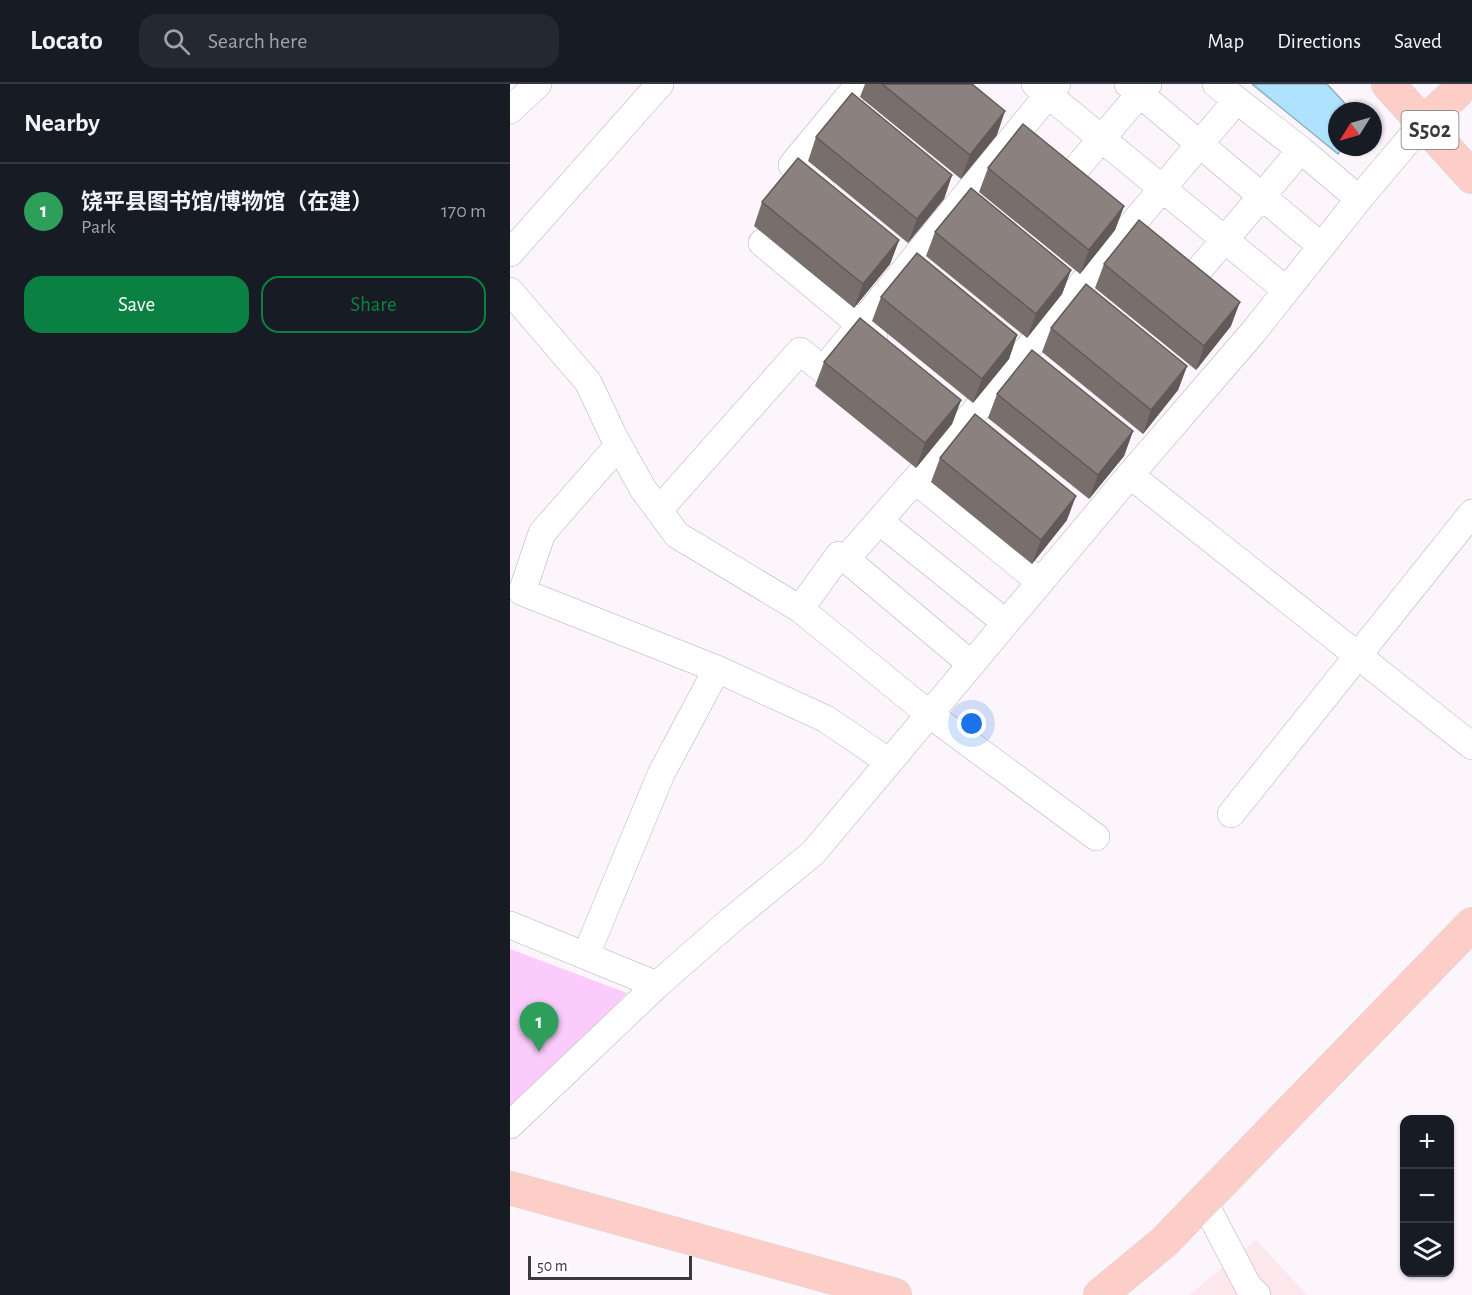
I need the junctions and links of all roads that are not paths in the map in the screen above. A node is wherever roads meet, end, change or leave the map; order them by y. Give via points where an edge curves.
1 (538, 84) edge
2 (660, 84) edge
3 (1388, 84) edge
4 (1138, 87) edge
5 (1047, 88) edge
6 (1226, 92) edge
7 (1460, 95) edge
8 (856, 100) edge
9 (510, 110) edge
10 (1423, 123) junction
11 (1101, 139) junction
12 (1200, 144) junction
13 (1301, 150) junction
14 (1042, 156) junction
15 (1472, 177) edge
16 (1163, 189) junction
17 (1262, 196) junction
18 (1359, 198) junction
19 (838, 202) edge
20 (1225, 240) junction
21 (762, 243) dead end
22 (1321, 246) junction
23 (510, 252) edge
24 (1192, 278) edge
25 (1286, 290) junction
26 (510, 291) edge
27 (860, 324) junction
28 (897, 355) edge
29 (618, 446) junction
30 (1130, 475) junction
31 (915, 480) junction
32 (659, 510) junction
33 (1472, 513) edge
34 (879, 521) junction
35 (846, 559) junction
36 (1040, 582) junction
37 (516, 591) edge
38 (800, 609) junction
39 (1006, 622) junction
40 (1359, 656) junction
41 (971, 664) junction
42 (717, 669) junction
43 (929, 714) junction
44 (1472, 746) edge
45 (889, 762) junction
46 (1231, 814) dead end
47 (1096, 837) dead end
48 (1472, 924) edge
49 (510, 926) edge
50 (586, 956) junction
51 (657, 985) junction
52 (510, 1125) edge
53 (510, 1188) edge
54 (1203, 1200) junction
55 (895, 1295) edge
56 (1100, 1295) edge
57 (1257, 1295) edge

1 - 9 street
2 - 23 street
3 - 10 main road, S502
4 - 11 street
4 - 12 street
5 - 11 street
5 - 14 street
6 - 12 street
6 - 13 street
7 - 10 main road
8 - 19 street via 792,165
10 - 15 main road, S502
10 - 18 street
11 - 14 street
11 - 16 street
12 - 16 street
12 - 17 street
13 - 17 street
13 - 18 street
14 - 27 street via 963,197
16 - 20 street
16 - 31 street
17 - 20 street
17 - 22 street
18 - 22 street
20 - 24 street
20 - 25 street
21 - 27 street
22 - 25 street
25 - 30 street via 1246,323 1139,447
26 - 29 street via 588,382
27 - 28 street
27 - 32 street via 823,370 800,351
29 - 32 street
29 - 37 street via 542,533
30 - 36 street via 1084,513
30 - 40 street
31 - 34 street
31 - 36 street
32 - 38 street via 677,535
33 - 40 street
34 - 35 street
34 - 39 street
35 - 38 street via 839,555
35 - 41 street
36 - 39 street
37 - 42 street
38 - 43 street
39 - 41 street
40 - 44 street
40 - 46 street
41 - 43 street
42 - 45 street via 826,719
42 - 50 street via 661,774
43 - 45 street
43 - 47 street
45 - 51 street via 813,853
48 - 54 main road
49 - 50 street
50 - 51 street
51 - 52 street
53 - 55 main road
54 - 56 main road via 1164,1242
54 - 57 street via 1248,1286

